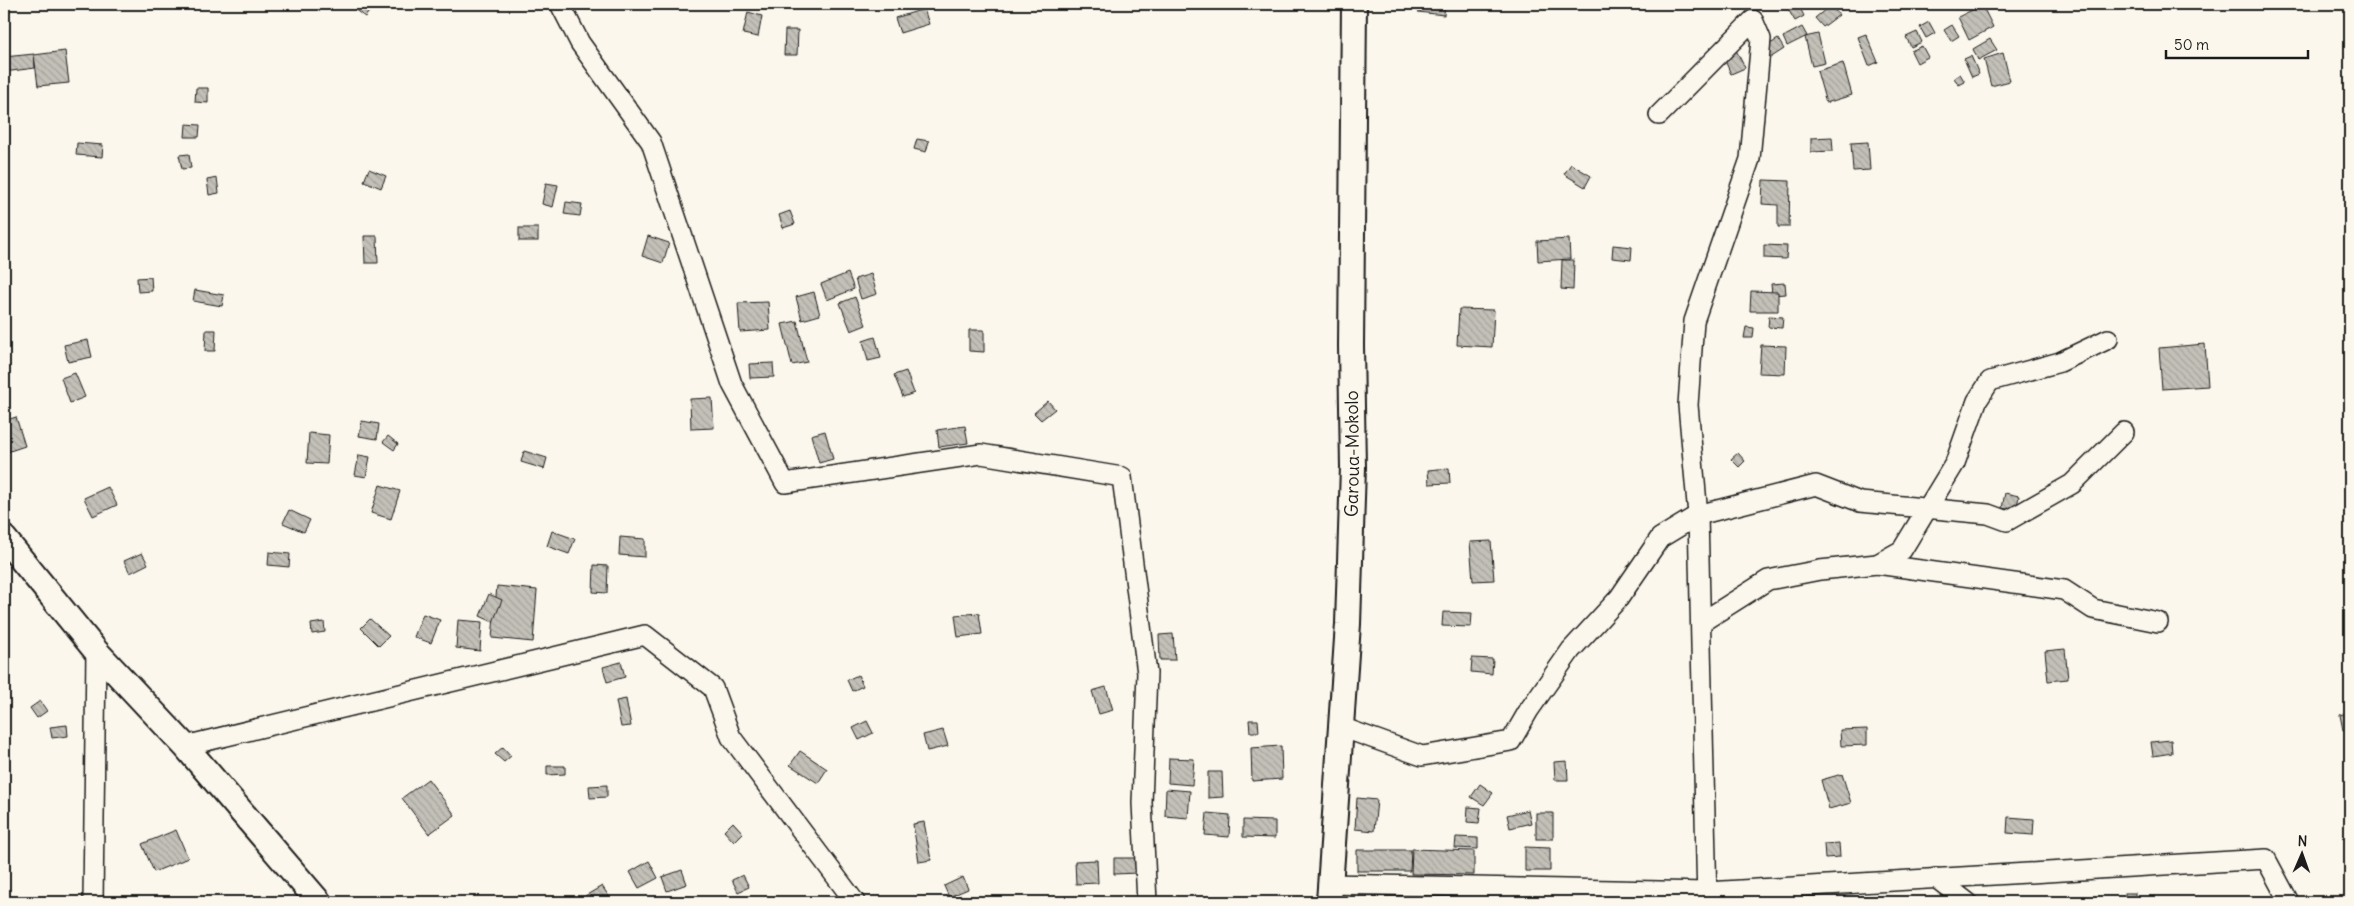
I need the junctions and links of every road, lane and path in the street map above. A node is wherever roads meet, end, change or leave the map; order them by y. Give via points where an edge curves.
1 (560, 4) edge
2 (1354, 4) edge
3 (1659, 115) dead end
4 (2108, 339) dead end
5 (2124, 432) dead end
6 (1927, 508) junction
7 (1698, 515) junction
8 (4, 538) edge
9 (1877, 564) junction
10 (1701, 621) junction
11 (2158, 622) dead end
12 (96, 651) junction
13 (1341, 727) junction
14 (185, 746) junction
15 (1936, 878) junction
16 (1329, 893) edge
17 (1707, 897) edge
18 (93, 902) edge
19 (318, 902) edge
20 (855, 902) edge
21 (1147, 902) edge
22 (1967, 902) edge
23 (2289, 902) edge

1 - 21 street via 580,43 651,142 732,384 785,483 981,454 1122,478 1147,673 1142,804
2 - 13 main road, Garoua-Mokolo via 1353,467
3 - 7 street via 1753,20 1761,39 1750,159 1694,321 1688,405
4 - 6 street via 2060,362 1990,382 1977,401 1955,463
5 - 6 street via 2072,484 2008,521 1988,514
6 - 7 street via 1860,502 1816,485
6 - 9 street via 1902,550
7 - 10 street
7 - 13 street via 1660,538 1619,598 1572,650 1511,740 1422,756
8 - 12 main road
9 - 10 street via 1768,580
9 - 11 street via 2064,590 2094,609
10 - 17 street
12 - 14 main road
12 - 18 street
13 - 16 main road, Garoua-Mokolo
14 - 19 main road
14 - 20 street via 645,635 713,688 731,737
15 - 17 street
15 - 22 street
15 - 23 street via 2266,858
16 - 17 street

